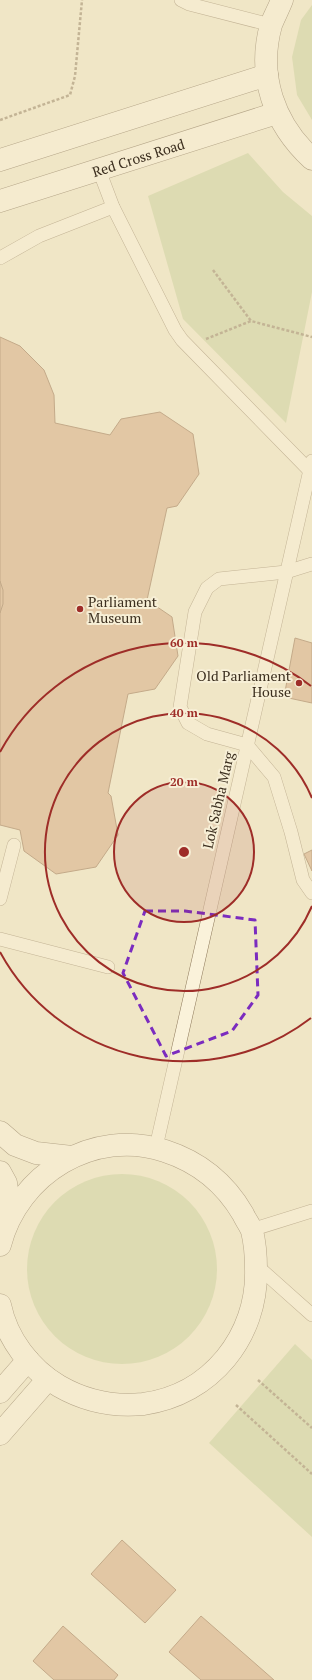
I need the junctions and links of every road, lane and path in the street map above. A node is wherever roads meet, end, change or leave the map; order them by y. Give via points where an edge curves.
1 (82, 0) edge
2 (181, 0) edge
3 (282, 0) edge
4 (271, 25) junction
5 (268, 76) junction
6 (277, 113) junction
7 (0, 120) edge
8 (312, 159) edge
9 (0, 160) edge
10 (99, 170) junction
11 (0, 201) edge
12 (113, 207) junction
13 (0, 258) edge
14 (213, 270) dead end
15 (251, 321) junction
16 (312, 337) edge
17 (202, 341) dead end
18 (311, 466) edge
19 (312, 564) edge
20 (286, 572) junction
21 (247, 745) junction
22 (14, 845) dead end
23 (312, 893) edge
24 (0, 899) edge
25 (0, 939) edge
26 (108, 967) dead end
27 (0, 1132) edge
28 (156, 1148) junction
29 (72, 1157) junction
30 (0, 1172) edge
31 (312, 1211) edge
32 (11, 1215) junction
33 (251, 1230) junction
34 (0, 1245) edge
35 (256, 1265) junction
36 (0, 1305) edge
37 (312, 1315) edge
38 (28, 1360) junction
39 (48, 1379) junction
40 (258, 1380) dead end
41 (0, 1392) edge
42 (236, 1405) dead end
43 (312, 1428) edge
44 (0, 1434) edge
45 (312, 1474) edge

1 - 7 path via 75,76 70,95
2 - 4 lane
3 - 4 street
4 - 5 street via 266,55
5 - 6 street via 268,85
5 - 9 street
6 - 8 street via 287,132
6 - 10 street, Red Cross Road
10 - 11 street, Red Cross Road
10 - 12 lane
12 - 13 lane via 39,236
12 - 18 lane via 175,330
14 - 15 path
15 - 16 path
15 - 17 path
18 - 20 lane, Lok Sabha Marg
19 - 20 lane
20 - 21 lane, Lok Sabha Marg
20 - 21 lane via 219,579 207,588 195,612 180,707 188,723 207,734
21 - 23 lane via 274,777 303,880
21 - 28 lane, Lok Sabha Marg
22 - 24 lane
25 - 26 lane
27 - 29 street via 15,1145 36,1152
28 - 29 street via 128,1144 98,1148
28 - 33 street via 181,1156 204,1169 223,1186 239,1207
29 - 32 street via 36,1181
30 - 32 street via 6,1183
31 - 33 lane
32 - 34 street
33 - 35 street
35 - 37 lane
35 - 39 street via 257,1285 252,1312 241,1337 226,1360 206,1378 182,1393 157,1402 130,1405 101,1403 73,1394
36 - 38 street via 7,1328
38 - 39 street
38 - 41 street
39 - 44 street
40 - 43 path
42 - 45 path

